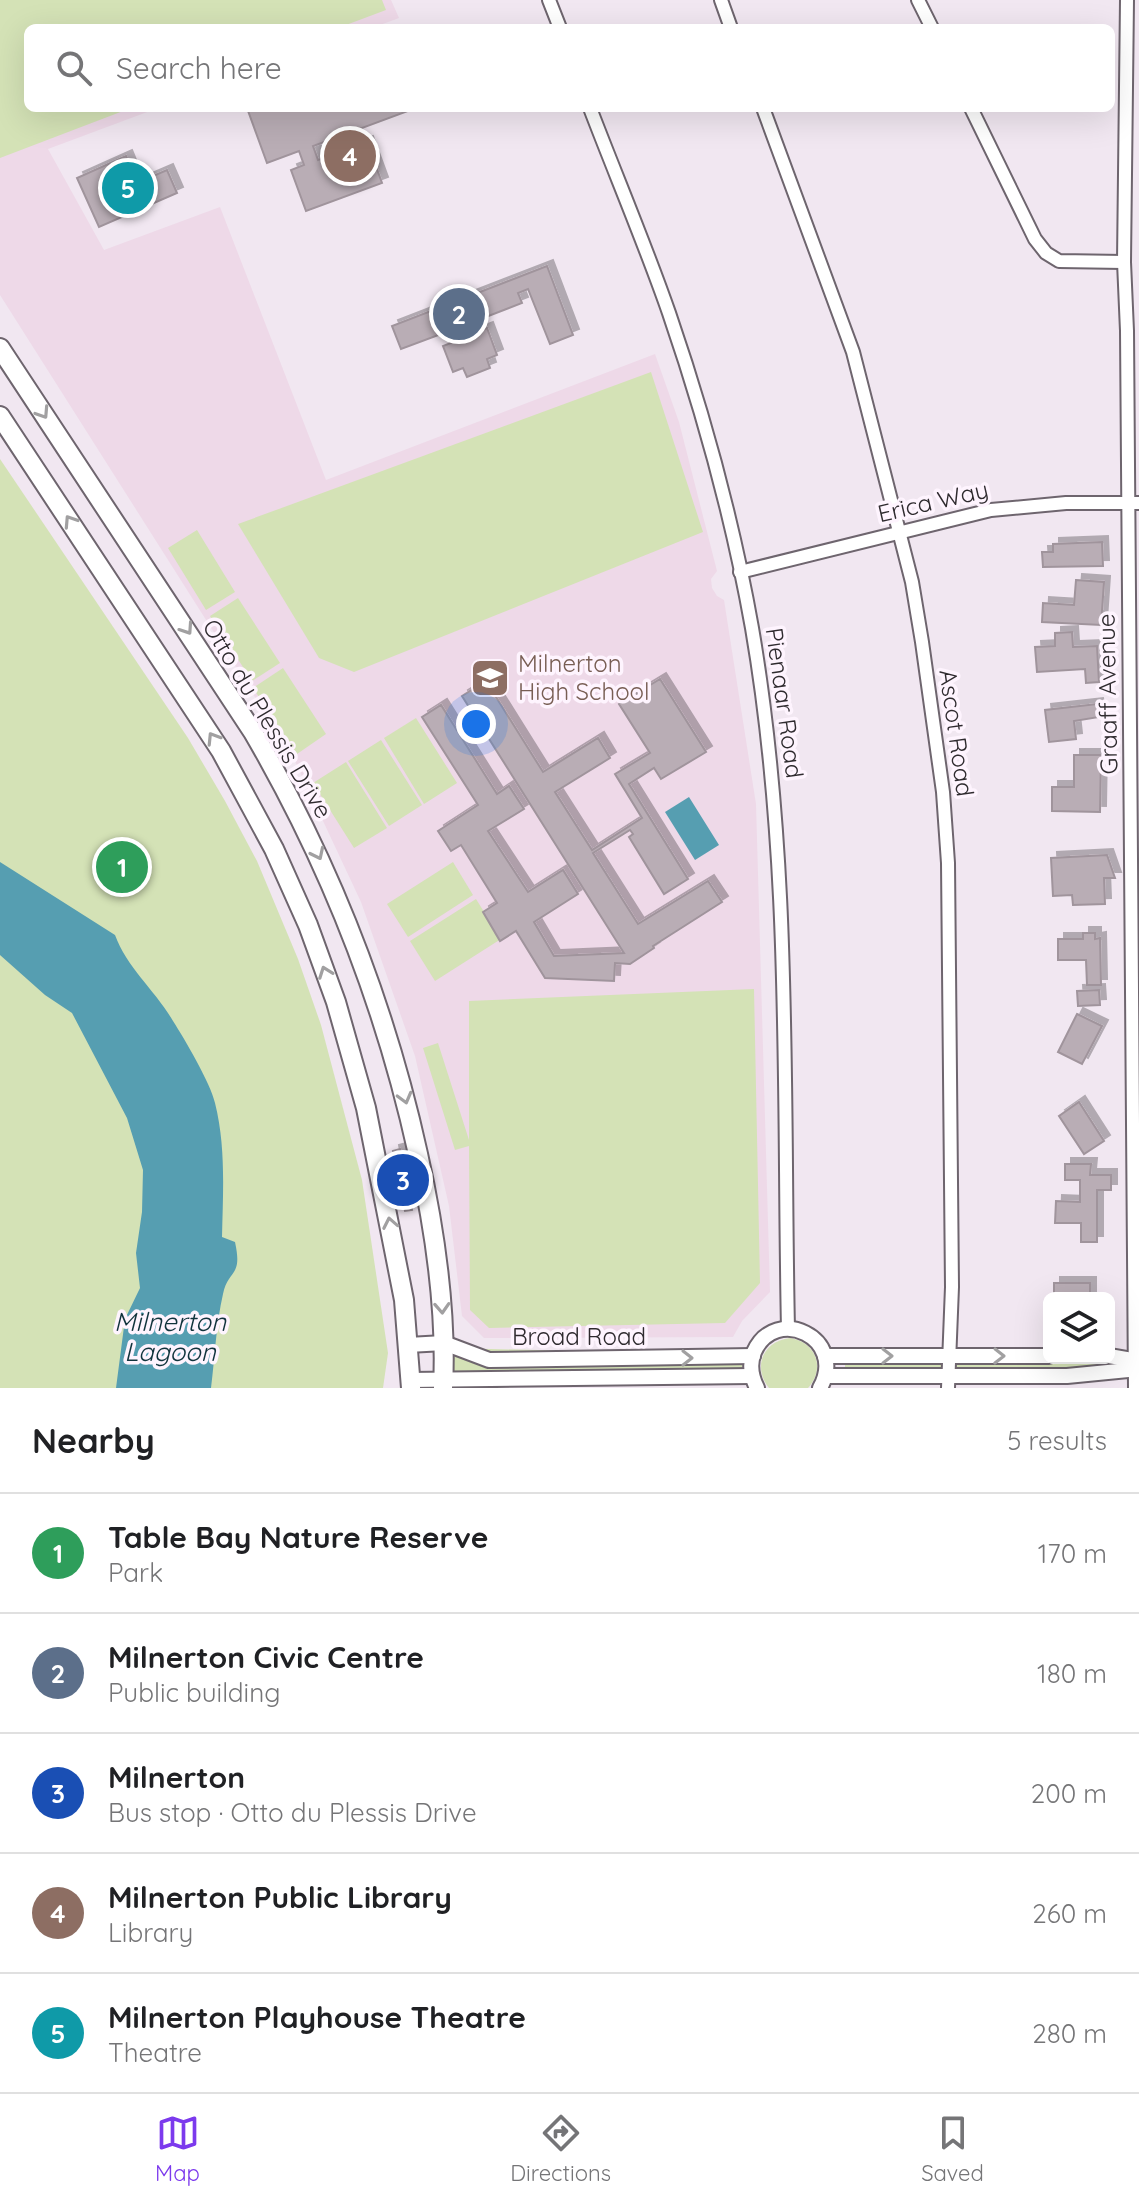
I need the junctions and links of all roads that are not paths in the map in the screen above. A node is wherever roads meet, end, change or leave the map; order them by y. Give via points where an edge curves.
1 (549, 0) edge
2 (721, 0) edge
3 (918, 0) edge
4 (1127, 0) edge
5 (558, 24) edge
6 (730, 24) edge
7 (930, 24) edge
8 (592, 112) edge
9 (764, 112) edge
10 (973, 112) edge
11 (1133, 158) edge
12 (1124, 262) junction
13 (1133, 331) edge
14 (0, 348) edge
15 (0, 416) edge
16 (1133, 503) edge
17 (900, 532) junction
18 (740, 572) junction
19 (1135, 676) edge
20 (1135, 849) edge
21 (1136, 1019) edge
22 (788, 1329) junction
23 (444, 1343) junction
24 (408, 1345) junction
25 (949, 1355) junction
26 (753, 1356) junction
27 (825, 1356) junction
28 (1043, 1356) edge
29 (1115, 1358) edge
30 (566, 1359) junction
31 (1137, 1365) edge
32 (564, 1379) junction
33 (755, 1382) edge
34 (823, 1382) edge
35 (948, 1382) edge
36 (410, 1384) edge
37 (443, 1384) edge
38 (1135, 1388) edge

1 - 5 street
2 - 6 street
3 - 7 street
4 - 11 street, Graaff Avenue
8 - 18 street, Pienaar Road via 686,365
9 - 17 street, Ascot Road via 853,352
10 - 12 street via 1046,253 1059,261
11 - 12 street, Graaff Avenue
12 - 13 street, Graaff Avenue
13 - 16 street, Graaff Avenue
14 -> 23 main road, Otto du Plessis Drive via 233,700 321,860 374,991 411,1118 439,1267
24 -> 15 main road via 366,1108 329,980 292,888 214,740
16 - 17 street, Erica Way via 1018,506
16 - 19 street, Graaff Avenue
17 - 18 street, Erica Way
17 - 25 street, Ascot Road via 922,642 948,863
18 - 22 street, Pienaar Road via 777,814 785,964
19 - 20 street, Graaff Avenue
20 - 21 street, Graaff Avenue
21 - 31 street, Graaff Avenue
22 - 26 street via 766,1337
22 - 27 street via 810,1335
23 - 24 street, Broad Road
23 - 30 street, Broad Road via 489,1360
23 - 37 main road, Otto du Plessis Drive
24 - 36 main road
27 -> 25 street
25 -> 28 street
25 - 35 street, Ascot Road
30 -> 26 street, Broad Road
26 - 33 street, Broad Road
27 - 34 street
29 - 31 street
30 - 32 street
31 - 35 street via 1067,1376
31 - 38 street, Graaff Avenue
32 - 33 street, Broad Road
32 - 37 street, Broad Road
34 - 35 street
36 - 37 street, Broad Road

